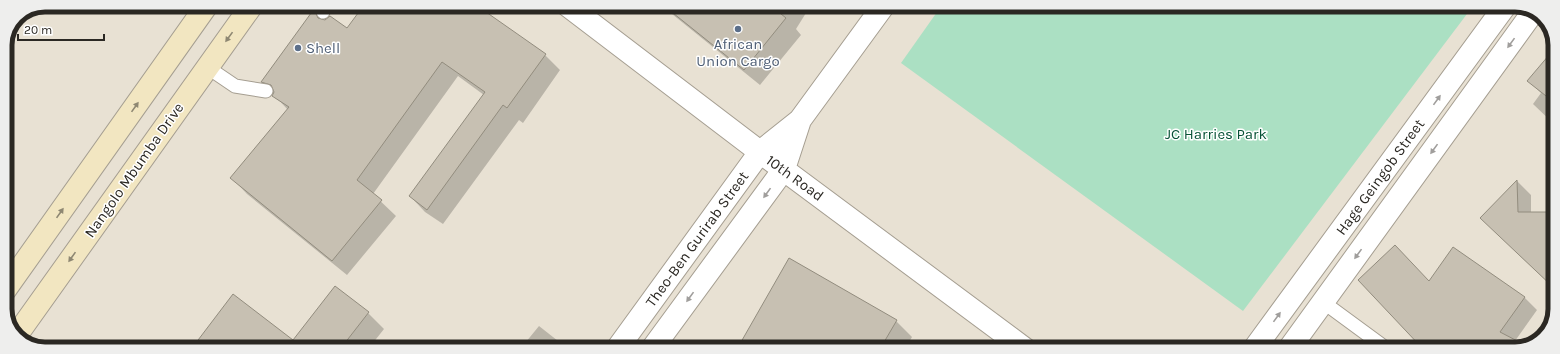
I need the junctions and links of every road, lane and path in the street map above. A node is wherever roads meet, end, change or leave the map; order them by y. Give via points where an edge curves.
1 (202, 12) edge
2 (247, 12) edge
3 (576, 12) edge
4 (880, 12) edge
5 (1502, 12) edge
6 (1531, 16) edge
7 (207, 66) junction
8 (266, 91) dead end
9 (800, 120) junction
10 (760, 152) junction
11 (784, 169) junction
12 (12, 280) edge
13 (1322, 302) junction
14 (20, 331) edge
15 (621, 342) edge
16 (658, 342) edge
17 (1016, 342) edge
18 (1259, 342) edge
19 (1293, 342) edge
20 (1377, 342) edge

12 -> 1 street
2 -> 7 street, Nangolo Mbumba Drive
3 - 10 street, 10th Road
4 - 9 street, Theo-Ben Gurirab Street
18 -> 5 street, Hage Geingob Street
6 -> 13 street, Hage Geingob Street
7 - 8 lane via 235,86
7 -> 14 street, Nangolo Mbumba Drive
9 - 10 street, Theo-Ben Gurirab Street
9 - 11 street, Theo-Ben Gurirab Street
10 - 11 street, 10th Road
10 - 15 street, Theo-Ben Gurirab Street
11 -> 16 street, Theo-Ben Gurirab Street
11 - 17 street, 10th Road
13 - 19 street, Hage Geingob Street
13 - 20 lane

